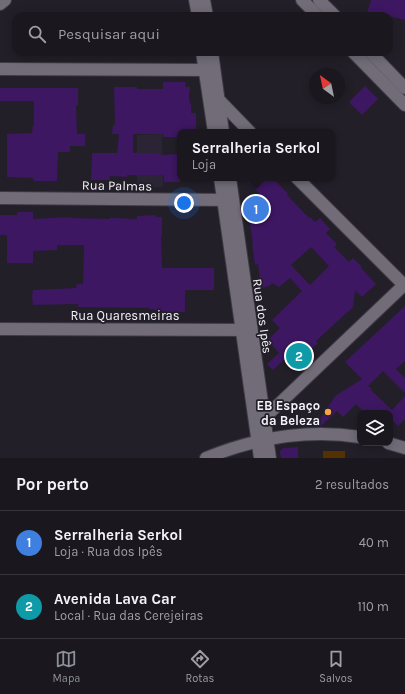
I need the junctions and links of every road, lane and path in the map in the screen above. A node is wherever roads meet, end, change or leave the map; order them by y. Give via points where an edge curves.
1 (5, 0) edge
2 (195, 0) edge
3 (204, 0) edge
4 (302, 0) edge
5 (319, 0) edge
6 (0, 4) edge
7 (197, 12) edge
8 (206, 12) edge
9 (314, 12) edge
10 (331, 12) edge
11 (204, 56) edge
12 (212, 56) edge
13 (358, 56) edge
14 (373, 56) edge
15 (0, 70) edge
16 (210, 70) junction
17 (404, 97) edge
18 (214, 101) junction
19 (214, 129) edge
20 (222, 129) edge
21 (247, 129) edge
22 (221, 181) edge
23 (230, 181) edge
24 (300, 181) edge
25 (0, 198) edge
26 (228, 200) junction
27 (405, 285) edge
28 (0, 329) edge
29 (246, 330) junction
30 (259, 423) junction
31 (357, 438) edge
32 (262, 440) junction
33 (393, 444) edge
34 (405, 448) edge
35 (206, 458) edge
36 (260, 458) edge
37 (270, 458) edge

1 - 6 street
2 - 7 street
3 - 8 street
4 - 9 street
5 - 10 street
11 - 16 street
12 - 16 street
13 - 17 street
14 - 17 street
15 - 16 street
16 - 18 street
18 - 19 street
18 - 20 street
18 - 21 street
22 - 26 street, Rua dos Ipês
23 - 26 street, Rua dos Ipês
24 - 27 street
25 - 26 street, Rua Palmas
26 - 29 street, Rua dos Ipês
27 - 30 street
28 - 29 street, Rua Quaresmeiras
29 - 30 street, Rua dos Ipês
30 - 32 street, Rua dos Ipês
31 - 32 street via 330,434
32 - 35 street
32 - 36 street, Rua dos Ipês
32 - 37 street, Rua dos Ipês
33 - 34 street

